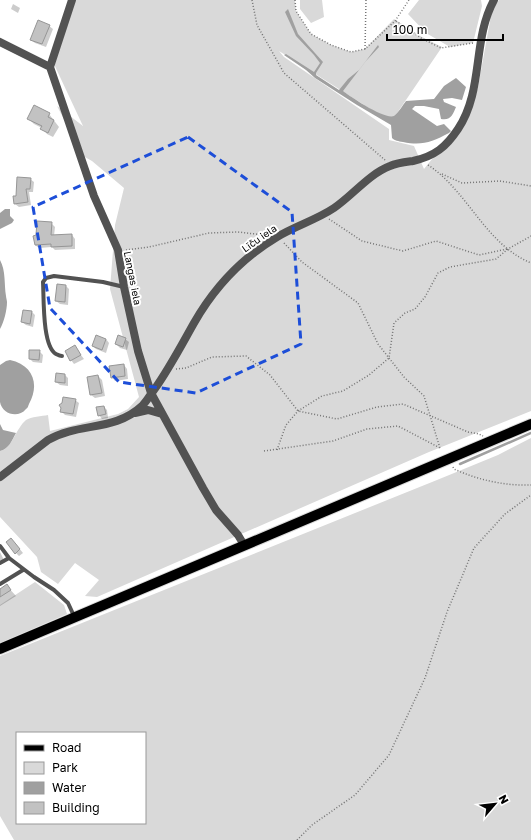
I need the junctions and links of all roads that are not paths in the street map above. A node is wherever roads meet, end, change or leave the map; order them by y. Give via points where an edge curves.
1 (72, 0) edge
2 (494, 0) edge
3 (0, 42) edge
4 (50, 67) junction
5 (124, 287) junction
6 (62, 356) dead end
7 (151, 393) junction
8 (132, 414) junction
9 (162, 414) junction
10 (531, 424) edge
11 (0, 477) edge
12 (244, 545) junction
13 (0, 546) edge
14 (9, 558) junction
15 (0, 563) edge
16 (24, 570) junction
17 (0, 584) edge
18 (74, 616) junction
19 (0, 649) edge

1 - 4 street
2 - 7 street, Līču iela via 485,23 472,99 459,128 447,143 432,156 391,166 376,174 334,208 276,237 243,262 207,301 168,370
3 - 4 street
4 - 5 street, Langas iela via 94,196 118,250
5 - 6 lane via 54,276 46,278 43,282 46,335 52,350
5 - 7 street, Langas iela via 138,351
7 - 8 street, Līču iela
7 - 9 street, Langas iela
8 - 9 street via 148,410
8 - 11 street, Līču iela via 112,423 56,435
9 - 12 street, Langas iela via 216,510
10 - 12 main road
12 - 18 main road
13 - 14 lane
14 - 15 lane
14 - 16 lane
16 - 17 lane
16 - 18 lane via 54,590 68,603
18 - 19 main road

